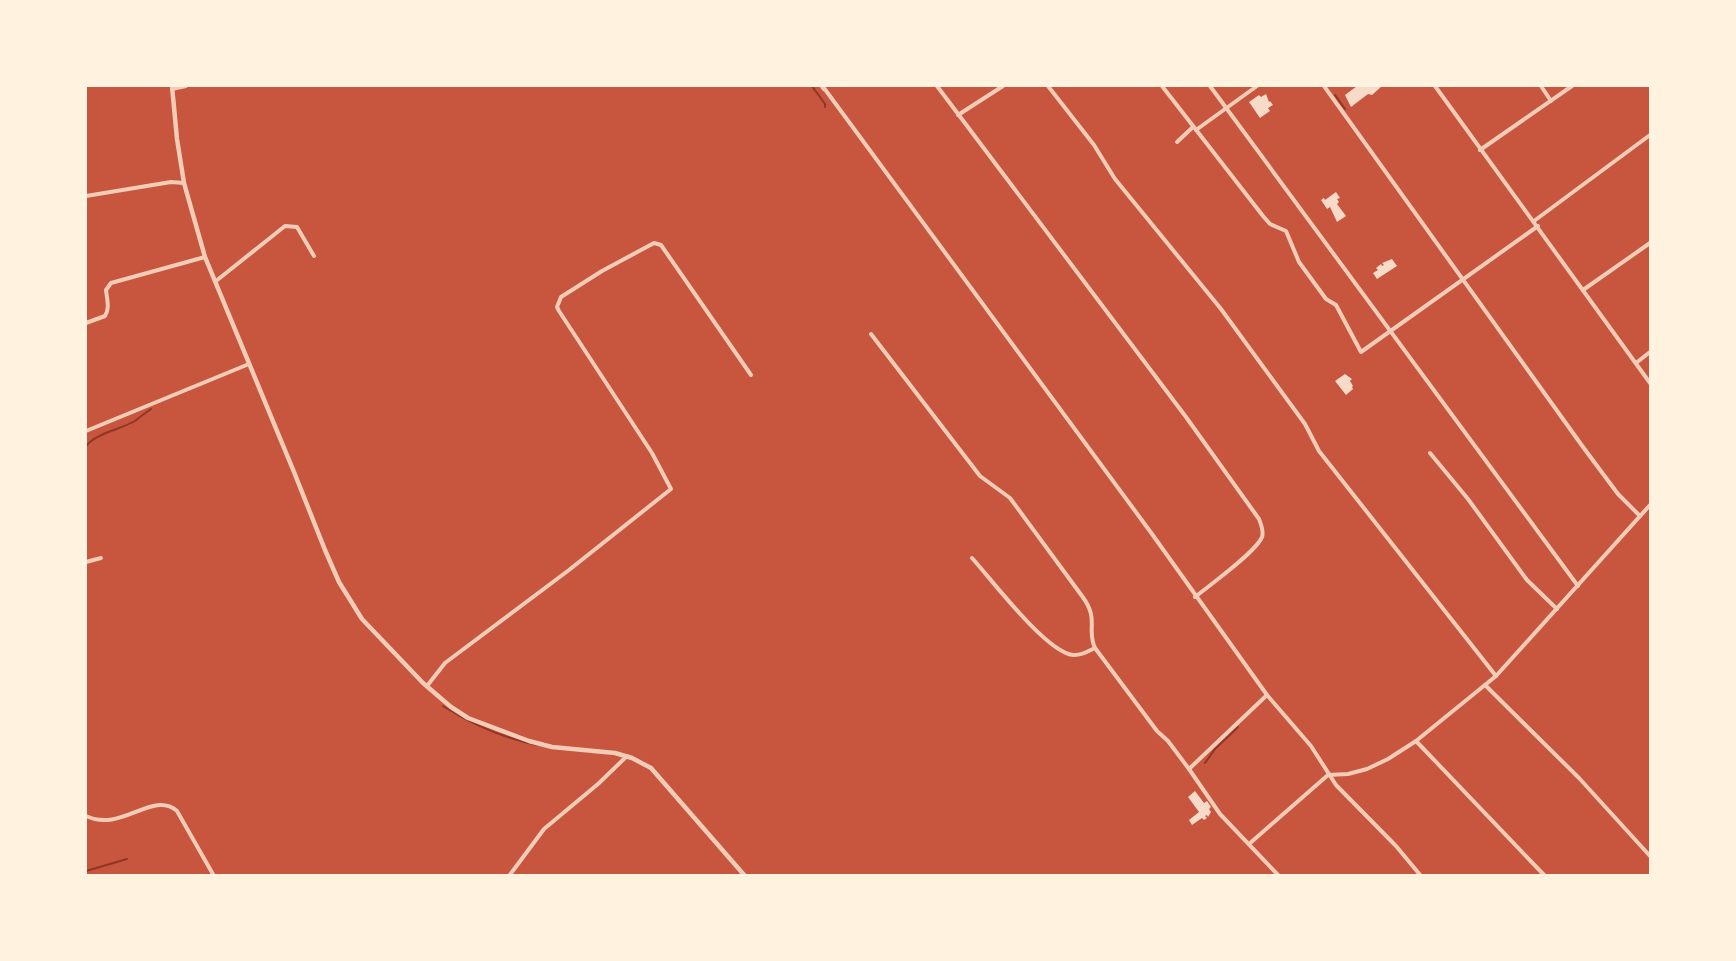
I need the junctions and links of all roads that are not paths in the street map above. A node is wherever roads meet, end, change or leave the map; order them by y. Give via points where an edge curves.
1 (186, 86) edge
2 (937, 86) edge
3 (1004, 86) edge
4 (1048, 86) edge
5 (1162, 86) edge
6 (1210, 86) edge
7 (1257, 86) edge
8 (1324, 86) edge
9 (1435, 86) edge
10 (1541, 86) edge
11 (1572, 86) edge
12 (172, 87) edge
13 (822, 87) edge
14 (1551, 101) junction
15 (1226, 108) junction
16 (958, 115) junction
17 (1195, 129) junction
18 (1650, 135) edge
19 (1177, 142) dead end
20 (1480, 150) junction
21 (184, 183) junction
22 (86, 196) edge
23 (1534, 221) junction
24 (1538, 226) junction
25 (1650, 243) edge
26 (314, 256) dead end
27 (205, 257) junction
28 (1464, 279) junction
29 (216, 281) junction
30 (1583, 290) junction
31 (86, 323) edge
32 (1390, 332) junction
33 (870, 334) dead end
34 (1650, 352) edge
35 (1636, 363) junction
36 (249, 364) junction
37 (751, 375) dead end
38 (1650, 383) edge
39 (86, 431) edge
40 (1430, 453) dead end
41 (1650, 505) edge
42 (1640, 516) junction
43 (101, 558) dead end
44 (972, 558) dead end
45 (86, 562) edge
46 (1578, 586) junction
47 (1195, 597) junction
48 (1557, 609) junction
49 (1095, 648) junction
50 (1496, 676) junction
51 (1485, 685) junction
52 (427, 686) junction
53 (1267, 695) junction
54 (1416, 741) junction
55 (627, 756) junction
56 (1189, 769) junction
57 (1328, 775) junction
58 (86, 816) edge
59 (1249, 844) junction
60 (1650, 856) edge
61 (214, 876) edge
62 (509, 876) edge
63 (745, 876) edge
64 (1279, 876) edge
65 (1421, 876) edge
66 (1545, 876) edge

1 - 12 street
2 - 16 street
3 - 16 street
4 - 50 street via 1115,179 1221,309 1305,424 1319,451
5 - 17 street
6 - 15 street
7 - 15 street
8 - 28 street
9 - 20 street
10 - 14 street
11 - 14 street
12 - 21 street
13 - 47 street
14 - 20 street
15 - 17 street
15 - 32 street
16 - 47 street via 1259,519 1263,530 1260,540
17 - 19 street
17 - 32 street via 1268,222 1290,236 1299,262 1326,299 1336,305 1361,352
18 - 23 street
20 - 23 street
21 - 22 street
21 - 27 street
23 - 24 street
24 - 28 street
24 - 30 street
25 - 30 street
26 - 29 street via 297,228 285,226
27 - 29 street
27 - 31 street via 111,283 106,291 107,314
28 - 32 street
28 - 42 street via 1612,487
29 - 36 street
30 - 35 street
32 - 46 street
33 - 49 street via 980,476 1010,498 1082,596 1092,613
34 - 35 street
35 - 38 street
36 - 39 street
36 - 52 street via 339,582 374,634
37 - 52 street via 660,245 654,243 561,297 559,312 652,453 671,489 445,663
40 - 48 street via 1527,580
41 - 42 street
42 - 46 street
43 - 45 street
44 - 49 street via 1054,647 1073,655
46 - 48 street
47 - 53 street
48 - 50 street
49 - 56 street
50 - 51 street
51 - 54 street
51 - 60 street via 1579,778
52 - 55 street via 456,711 508,735 552,747
53 - 56 street
53 - 57 street via 1311,746
54 - 57 street via 1376,766
54 - 66 street
55 - 62 street via 544,829
55 - 63 street via 660,776
56 - 59 street via 1214,807
57 - 59 street
57 - 65 street
58 - 61 street via 103,822 155,805 167,805 185,824
59 - 64 street

